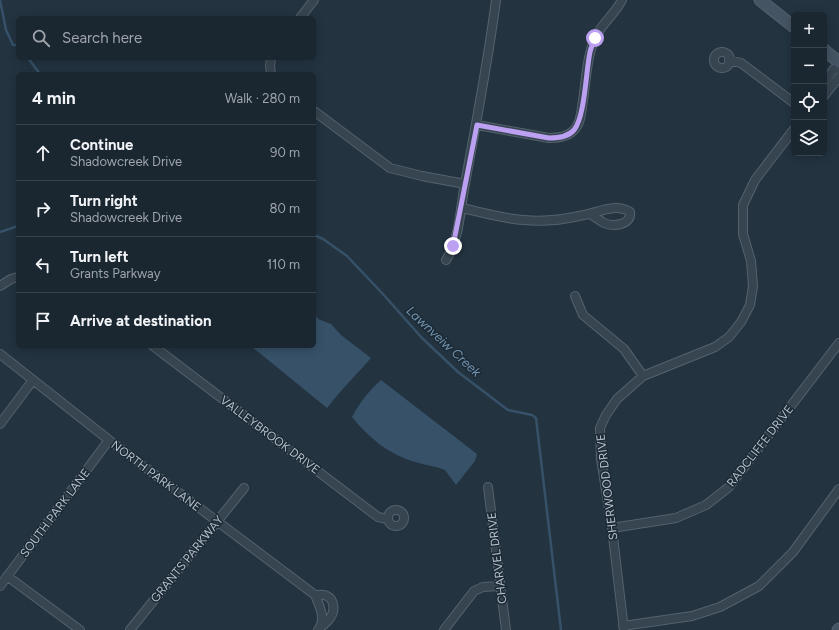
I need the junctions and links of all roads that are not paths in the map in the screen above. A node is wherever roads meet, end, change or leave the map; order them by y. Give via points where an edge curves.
1 (314, 0) edge
2 (496, 0) edge
3 (622, 0) edge
4 (760, 0) edge
5 (302, 16) edge
6 (791, 25) edge
7 (827, 52) edge
8 (271, 60) edge
9 (730, 60) dead end
10 (839, 62) edge
11 (839, 68) edge
12 (271, 72) edge
13 (839, 77) edge
14 (827, 79) edge
15 (827, 92) edge
16 (791, 101) edge
17 (316, 112) edge
18 (477, 125) junction
19 (791, 133) edge
20 (465, 184) junction
21 (461, 208) junction
22 (590, 214) dead end
23 (446, 260) dead end
24 (16, 278) edge
25 (0, 286) edge
26 (575, 296) dead end
27 (839, 344) edge
28 (156, 348) edge
29 (0, 354) edge
30 (643, 376) junction
31 (33, 380) junction
32 (0, 424) edge
33 (109, 440) junction
34 (488, 487) dead end
35 (244, 488) dead end
36 (839, 489) edge
37 (388, 519) dead end
38 (217, 522) junction
39 (612, 528) junction
40 (8, 576) junction
41 (0, 586) edge
42 (500, 586) junction
43 (315, 595) junction
44 (320, 628) edge
45 (624, 628) edge
46 (80, 630) edge
47 (130, 630) edge
48 (444, 630) edge
49 (506, 630) edge

1 - 5 street
2 - 18 street
3 - 18 street via 601,28 590,51 580,117 575,130 557,138 549,138
4 - 6 street
7 - 10 street
8 - 12 street
9 - 16 street via 741,63
11 - 14 street via 834,69
13 - 15 street
17 - 20 street via 390,168
18 - 20 street
19 - 30 street, SHERWOOD DRIVE via 755,180 742,205 743,234 751,261 754,286 750,305 741,322 729,337 715,347
20 - 21 street
21 - 22 street via 528,221 557,220
21 - 23 street via 453,246
24 - 25 street
26 - 30 street via 583,315 624,349
27 - 39 street, RADCLIFFE DRIVE via 728,487 706,506 676,518
28 - 37 street, VALLEYBROOK DRIVE via 378,517
29 - 31 street, NORTH PARK LANE
30 - 39 street, SHERWOOD DRIVE via 617,399 600,428 601,459
31 - 32 street
31 - 33 street, NORTH PARK LANE
33 - 38 street, NORTH PARK LANE
33 - 40 street, SOUTH PARK LANE
34 - 42 street, CHARVEL DRIVE
35 - 38 street, GRANTS PARKWAY
36 - 45 street via 793,552 759,586 720,607 692,616
38 - 43 street, NORTH PARK LANE
38 - 47 street, GRANTS PARKWAY
39 - 45 street, SHERWOOD DRIVE
40 - 41 street, SOUTH PARK LANE
40 - 46 street
42 - 48 street via 483,587 474,592
42 - 49 street, CHARVEL DRIVE
43 - 44 street via 322,614
43 - 44 street, NORTH PARK LANE via 329,596 334,607 331,618

